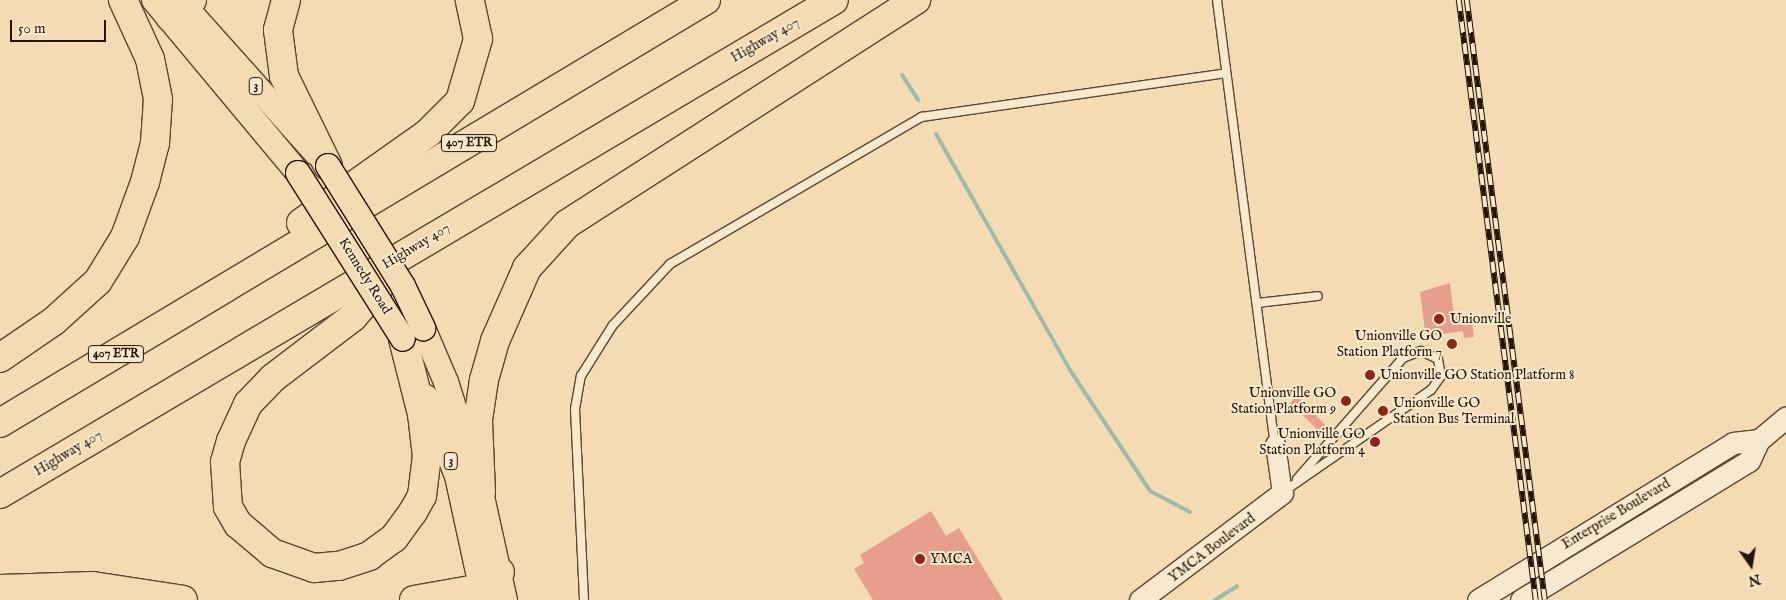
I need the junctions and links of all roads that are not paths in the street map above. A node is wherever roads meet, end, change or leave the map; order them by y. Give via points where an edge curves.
1 (123, 0) edge
2 (286, 0) edge
3 (470, 0) edge
4 (706, 0) edge
5 (834, 0) edge
6 (916, 0) edge
7 (1217, 0) edge
8 (176, 5) edge
9 (1226, 73) junction
10 (328, 166) junction
11 (412, 248) junction
12 (231, 286) junction
13 (1318, 296) dead end
14 (1256, 303) junction
15 (413, 334) junction
16 (0, 358) edge
17 (1786, 417) edge
18 (0, 423) edge
19 (1759, 440) junction
20 (1275, 444) joint
21 (1289, 486) junction
22 (481, 492) junction
23 (0, 494) edge
24 (0, 589) edge
25 (493, 590) edge
26 (183, 600) edge
27 (414, 600) edge
28 (584, 600) edge
29 (1140, 600) edge
30 (1478, 600) edge
31 (1521, 600) edge

1 - 16 highway via 150,59 158,98 155,142 145,182 125,237 98,281 54,322
2 - 10 highway via 278,30 284,76
3 - 12 highway via 478,39 460,101 428,133 292,230
4 - 12 highway, 407 ETR
5 - 11 highway, Highway 407
6 - 22 highway via 568,224 527,268 495,341 484,380 478,420
7 - 9 lane
8 - 10 main road, Kennedy Road / 3
8 - 15 main road, Kennedy Road / 3, bridge
9 - 14 lane
9 - 28 lane via 922,117 670,264 613,325 581,376 575,409
10 - 15 main road, Kennedy Road / 3, bridge via 403,286
11 - 15 highway via 353,317 273,378 248,404 231,440 225,462 228,507 238,524 272,553 314,568 339,566 369,556 394,538 413,512 422,496 427,457
11 - 23 highway, Highway 407
12 - 18 highway, 407 ETR
13 - 14 lane
14 - 20 lane
15 - 22 main road, Kennedy Road / 3 via 446,382
15 - 25 main road, Kennedy Road / 3
17 - 19 main road, Enterprise Boulevard
19 - 30 main road, Enterprise Boulevard via 1733,443
19 - 31 main road, Enterprise Boulevard via 1749,461
20 - 21 street
21 - 21 lane via 1432,390 1441,376 1438,359 1421,351 1403,358
21 - 29 main road, YMCA Boulevard
22 - 25 main road, Kennedy Road / 3
24 - 26 highway via 93,586
25 - 27 highway

